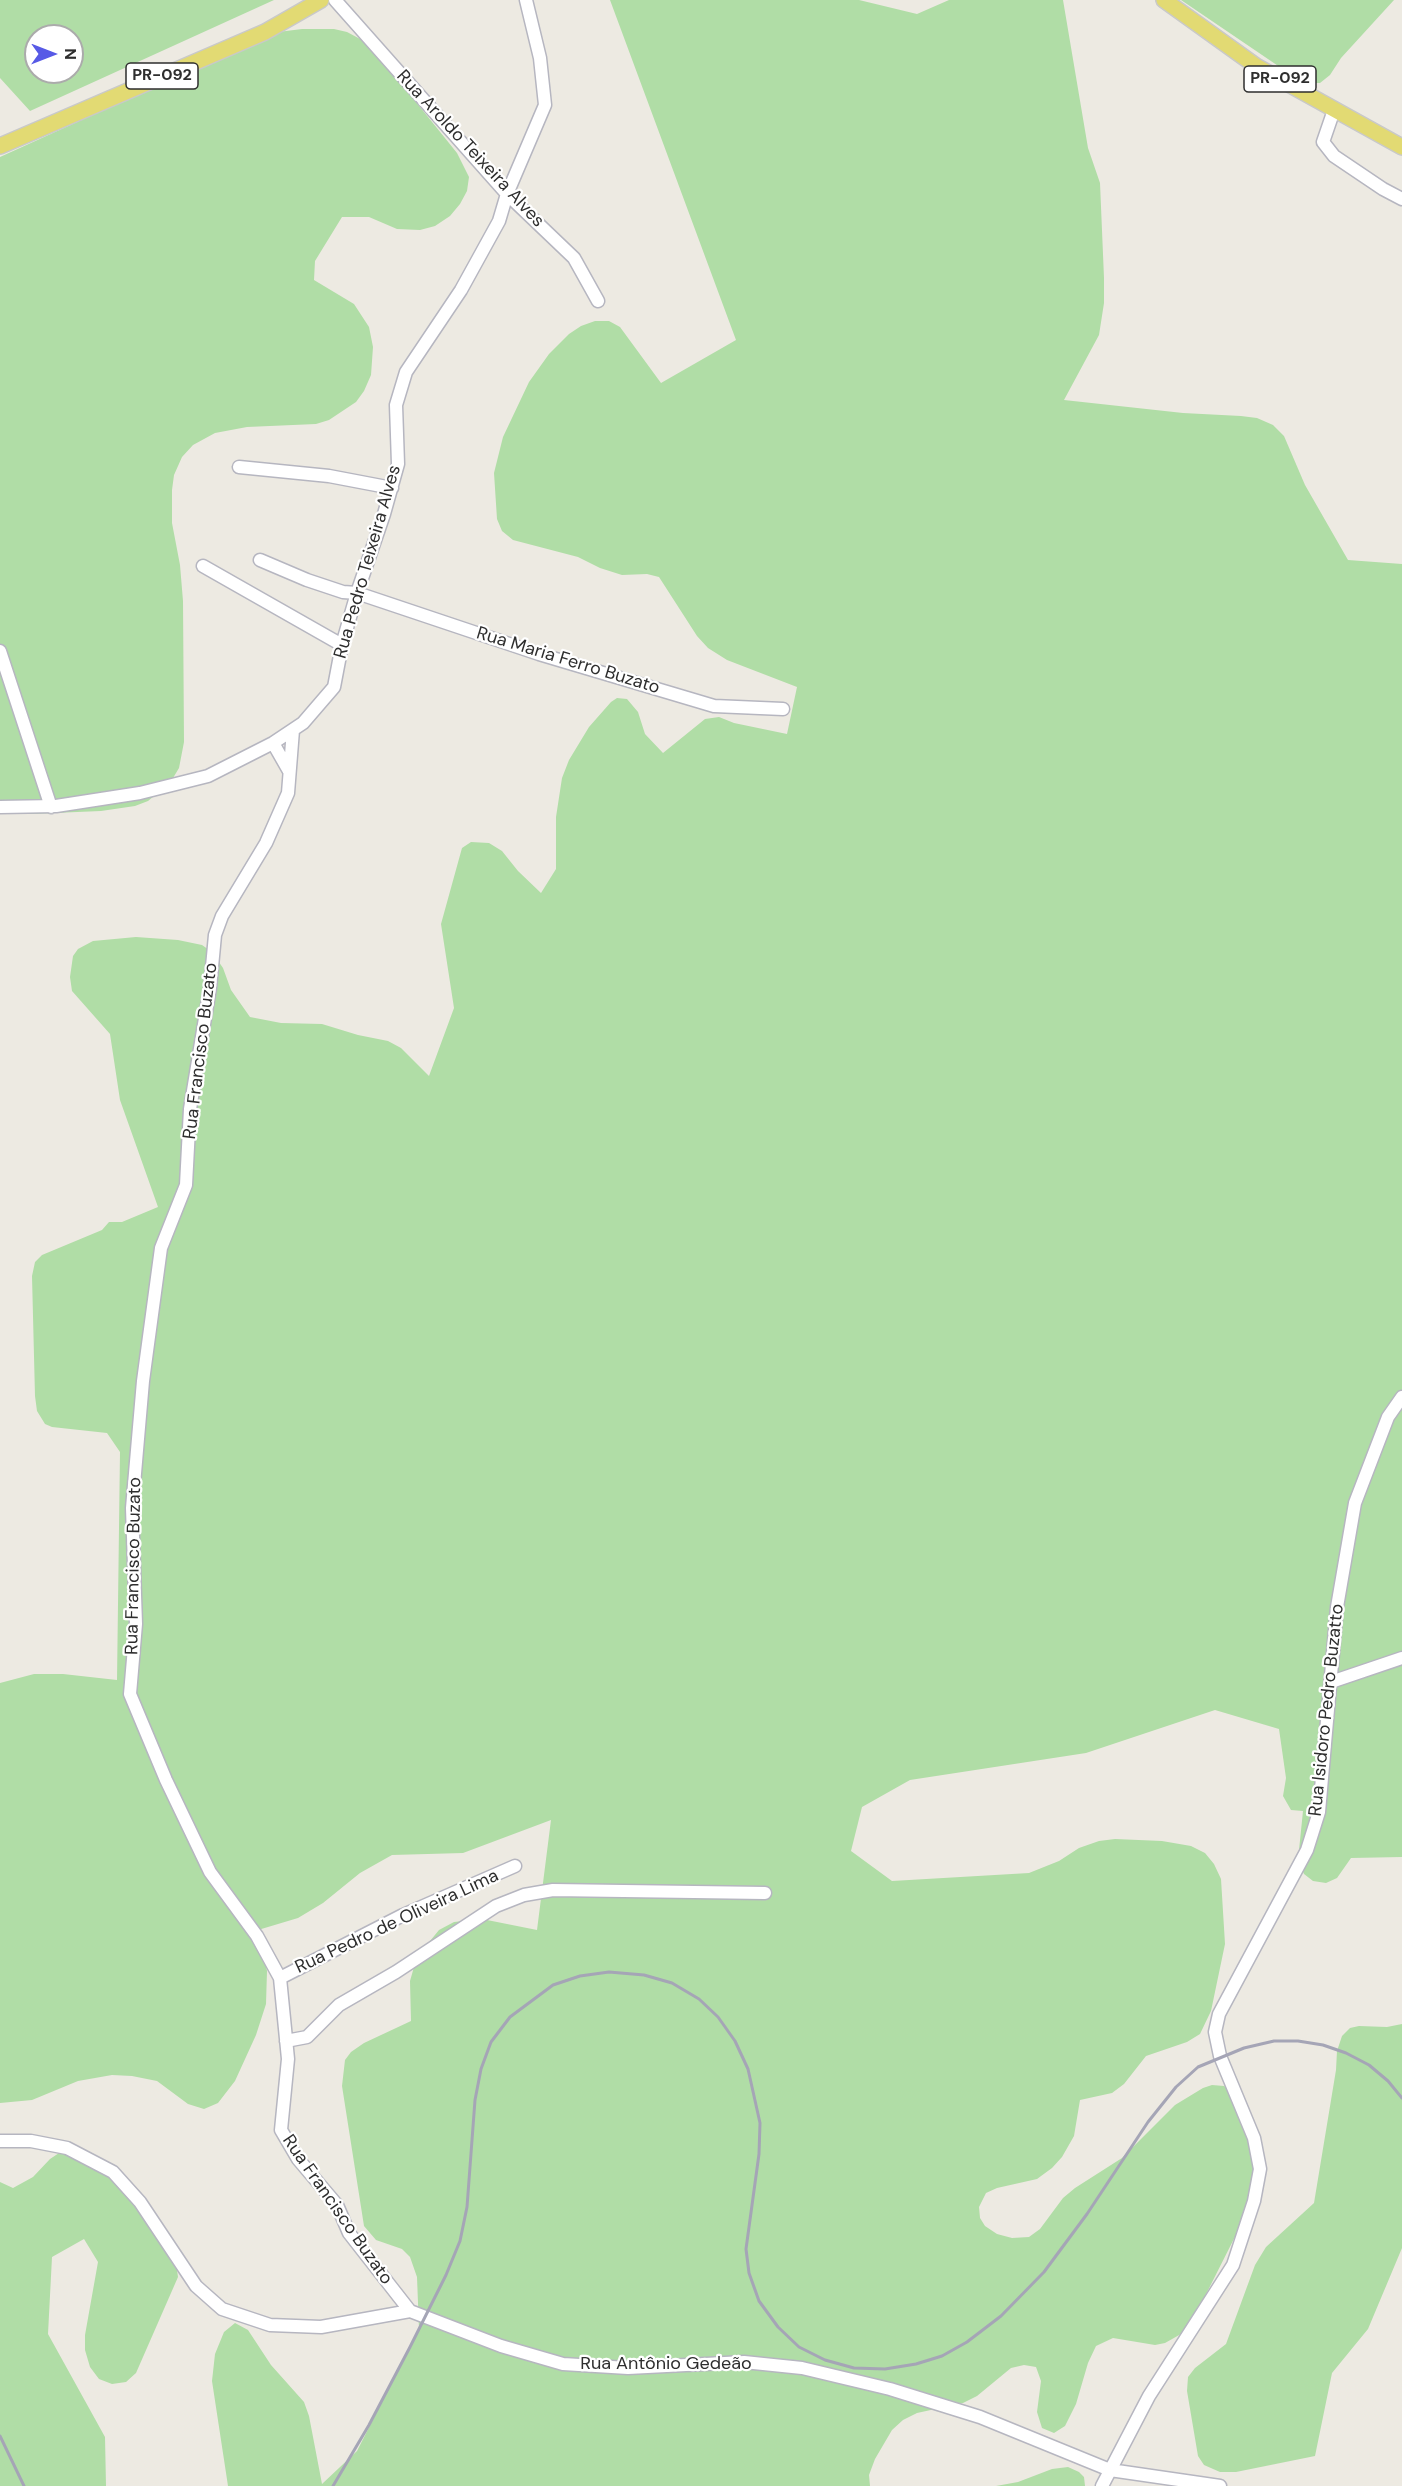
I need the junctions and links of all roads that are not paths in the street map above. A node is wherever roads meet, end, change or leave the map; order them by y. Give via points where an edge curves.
1 (321, 0) edge
2 (335, 0) edge
3 (526, 0) edge
4 (1164, 0) edge
5 (1334, 110) junction
6 (0, 146) edge
7 (1402, 147) edge
8 (507, 194) junction
9 (1402, 199) edge
10 (597, 301) dead end
11 (239, 467) dead end
12 (392, 488) junction
13 (260, 560) dead end
14 (203, 566) dead end
15 (357, 593) junction
16 (342, 645) junction
17 (0, 651) edge
18 (783, 709) dead end
19 (293, 730) junction
20 (273, 743) junction
21 (290, 771) junction
22 (0, 807) edge
23 (51, 807) junction
24 (1402, 1398) edge
25 (1402, 1658) edge
26 (1331, 1682) junction
27 (515, 1866) dead end
28 (765, 1893) dead end
29 (280, 1978) junction
30 (286, 2041) junction
31 (0, 2141) edge
32 (410, 2311) junction
33 (1110, 2470) junction
34 (1102, 2486) edge
35 (1220, 2486) edge

1 - 6 main road, PR-092 via 265,32
2 - 8 street, Rua Aroldo Teixeira Alves
3 - 8 street, Rua Pedro Teixeira Alves via 540,58 545,105
4 - 5 main road, PR-092 via 1256,66
5 - 7 main road, PR-092
5 - 9 street via 1323,142 1334,156
8 - 10 street, Rua Aroldo Teixeira Alves via 574,258
8 - 12 street, Rua Pedro Teixeira Alves via 499,221 461,291 406,372 396,405 398,464
11 - 12 street via 329,476
12 - 15 street, Rua Pedro Teixeira Alves
13 - 15 street, Rua Maria Ferro Buzato via 307,580
14 - 16 street
15 - 16 street, Rua Pedro Teixeira Alves
15 - 18 street, Rua Maria Ferro Buzato via 539,654 714,706
16 - 19 street, Rua Pedro Teixeira Alves via 334,687
17 - 23 street
19 - 20 street, Rua Pedro Teixeira Alves
19 - 21 street, Rua Francisco Buzato
20 - 21 street
20 - 23 street, Rua Pedro Teixeira Alves via 208,776 140,793
21 - 29 street, Rua Francisco Buzato via 288,793 266,843 222,916 215,935 190,1109 186,1185 161,1248 143,1381 132,1508 136,1624 130,1694 210,1872 257,1936
22 - 23 street, Rua Pedro Teixeira Alves
24 - 26 street, Rua Isidoro Pedro Buzatto via 1388,1417 1355,1503 1337,1607
25 - 26 street
26 - 33 street, Rua Isidoro Pedro Buzatto via 1319,1812 1308,1850 1219,2013 1215,2032 1220,2056 1254,2138 1260,2169 1254,2200 1233,2265 1149,2396
27 - 29 street, Rua Pedro de Oliveira Lima via 403,1915
28 - 30 street via 553,1890 524,1894 495,1906 339,2005 307,2037
29 - 30 street, Rua Francisco Buzato
30 - 32 street, Rua Francisco Buzato via 288,2059 281,2130 298,2159 337,2205 349,2233
31 - 32 street via 31,2140 67,2148 113,2172 140,2202 196,2286 222,2308 270,2325 321,2327
32 - 33 street, Rua Antônio Gedeão via 501,2346 563,2364 627,2368 744,2362 802,2368 890,2389 980,2417
33 - 34 street, Rua Isidoro Pedro Buzatto
33 - 35 street, Rua Antônio Gedeão

